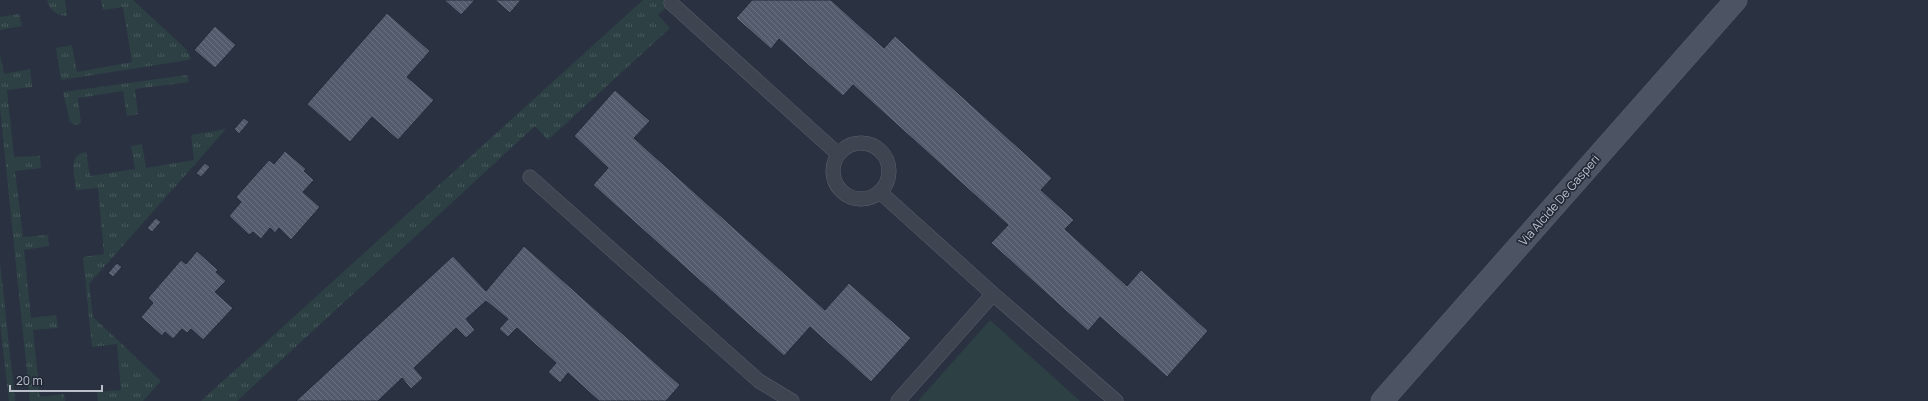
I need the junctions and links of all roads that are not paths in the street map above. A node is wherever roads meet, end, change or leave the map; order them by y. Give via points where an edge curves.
1 (1736, 0) edge
2 (671, 3) dead end
3 (838, 154) junction
4 (530, 177) dead end
5 (880, 192) junction
6 (993, 294) junction
7 (792, 401) edge
8 (898, 401) edge
9 (1116, 401) edge
10 (1382, 401) edge

1 - 10 street, Via Alcide De Gasperi
2 - 3 lane
3 - 5 lane via 833,166 834,180 842,192 854,198 868,198
3 - 5 lane via 849,145 862,142 874,146 884,155 889,167 888,180
4 - 7 lane via 759,381
5 - 6 lane
6 - 8 lane
6 - 9 lane

